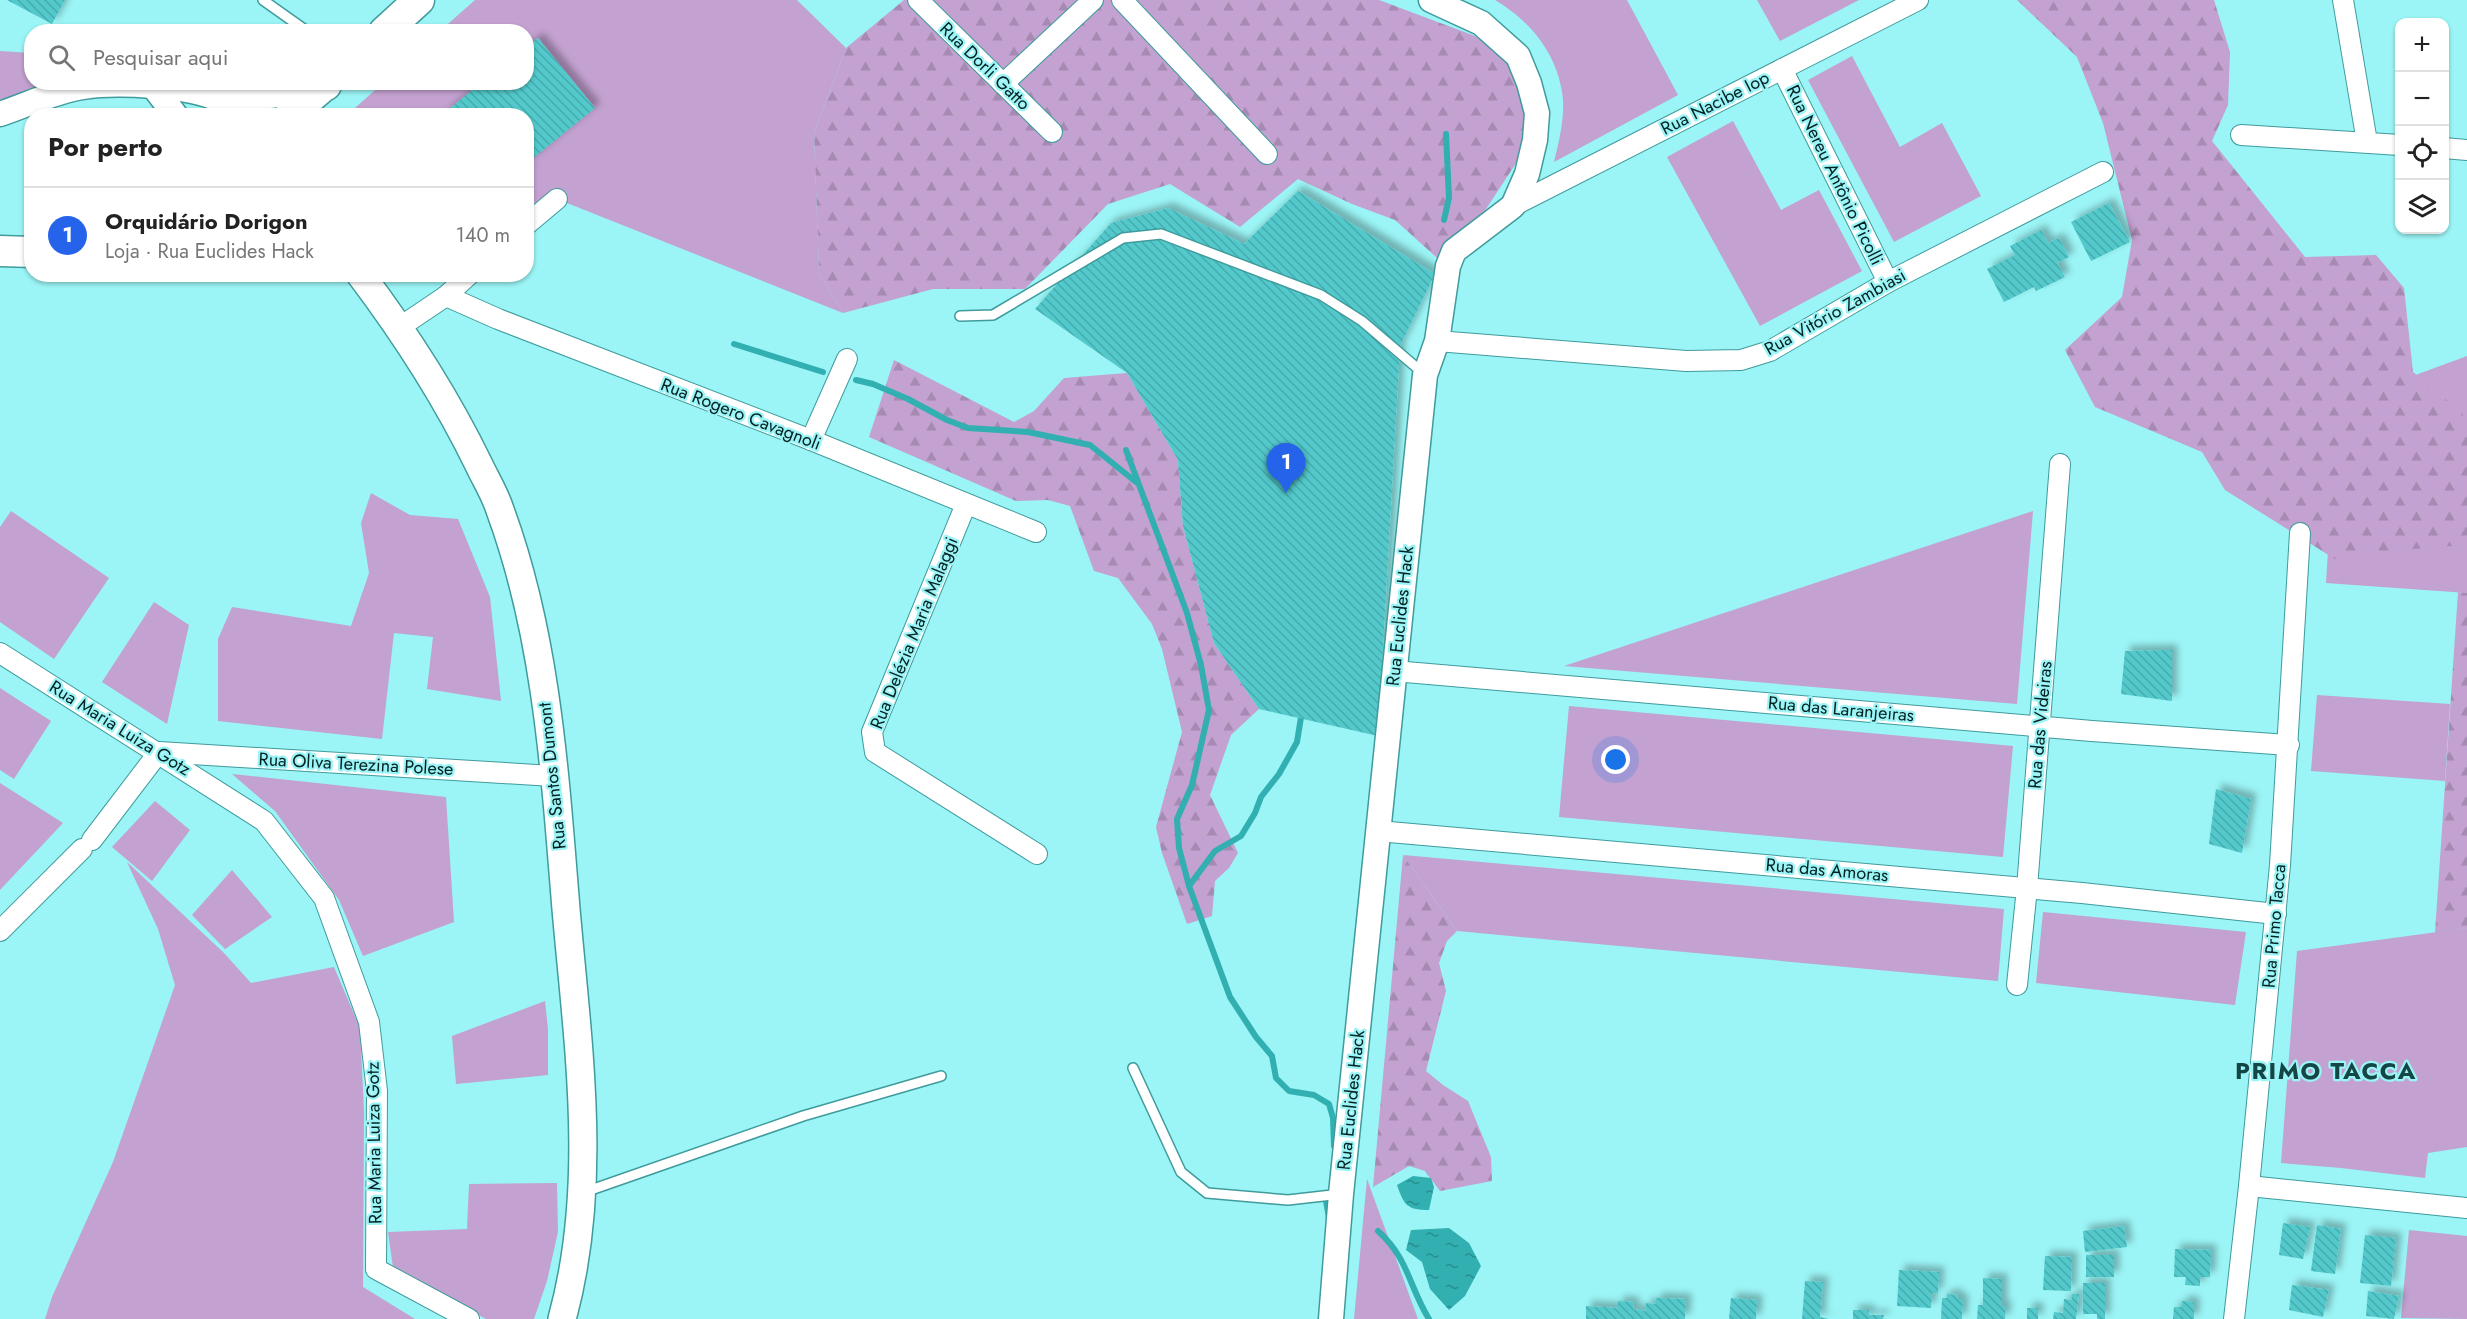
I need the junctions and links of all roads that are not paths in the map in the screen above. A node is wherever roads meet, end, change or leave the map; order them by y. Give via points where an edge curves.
1 (263, 0) edge
2 (419, 0) edge
3 (918, 0) edge
4 (1093, 0) edge
5 (1122, 0) edge
6 (1431, 0) edge
7 (1918, 0) edge
8 (2343, 0) edge
9 (297, 24) edge
10 (393, 24) edge
11 (1782, 69) junction
12 (1003, 84) junction
13 (72, 90) edge
14 (156, 90) edge
15 (176, 90) edge
16 (302, 90) edge
17 (320, 90) edge
18 (324, 90) edge
19 (170, 108) edge
20 (229, 108) edge
21 (298, 108) edge
22 (314, 108) edge
23 (0, 114) edge
24 (1052, 132) dead end
25 (2241, 135) dead end
26 (2367, 142) junction
27 (2395, 145) edge
28 (2449, 148) edge
29 (2467, 150) edge
30 (1268, 154) dead end
31 (2103, 172) dead end
32 (557, 199) dead end
33 (1513, 206) junction
34 (534, 218) edge
35 (0, 251) edge
36 (24, 252) edge
37 (366, 282) edge
38 (461, 282) edge
39 (1888, 282) junction
40 (446, 296) junction
41 (960, 316) dead end
42 (400, 327) junction
43 (1437, 341) junction
44 (847, 359) dead end
45 (1425, 375) junction
46 (812, 440) junction
47 (2060, 464) dead end
48 (966, 504) junction
49 (1036, 532) dead end
50 (2300, 532) dead end
51 (0, 653) edge
52 (1394, 671) junction
53 (2040, 726) junction
54 (2289, 745) junction
55 (159, 752) junction
56 (553, 776) junction
57 (1378, 831) junction
58 (1037, 854) dead end
59 (2027, 888) junction
60 (2276, 914) junction
61 (0, 931) edge
62 (2017, 985) dead end
63 (1133, 1068) dead end
64 (941, 1076) dead end
65 (2249, 1186) junction
66 (583, 1192) junction
67 (1341, 1194) junction
68 (2467, 1208) edge
69 (469, 1319) edge
70 (562, 1319) edge
71 (1331, 1319) edge
72 (2234, 1319) edge

1 - 9 lane
2 - 10 main road
3 - 12 street, Rua Dorli Gatto
4 - 12 street
5 - 30 street
6 - 33 street, Rua Euclides Hack via 1481,23 1518,56 1529,83 1537,114 1535,140 1527,174
7 - 11 street, Rua Nacibe Iop
8 - 26 street
11 - 33 street, Rua Nacibe Iop
11 - 39 street, Rua Nereu Antônio Picolli
12 - 24 street, Rua Dorli Gatto
13 - 23 street
14 - 19 street
15 - 20 street via 200,94
16 - 20 main road
17 - 21 main road
18 - 22 main road
25 - 26 street
26 - 27 street
28 - 29 street
31 - 39 street, Rua Vitório Zambiasi
32 - 34 street
33 - 43 street, Rua Euclides Hack via 1454,251 1448,266
35 - 36 main road
37 - 42 main road, Rua Santos Dumont
38 - 40 street
39 - 43 street, Rua Vitório Zambiasi via 1770,351 1741,360 1686,361
40 - 42 street
40 - 46 street, Rua Rogero Cavagnoli
41 - 45 lane via 993,315 1123,238 1161,234 1321,295 1362,321
42 - 56 main road, Rua Santos Dumont via 467,440 503,517 521,570 539,650
43 - 45 street, Rua Euclides Hack
44 - 46 street
45 - 52 street, Rua Euclides Hack
46 - 48 street, Rua Rogero Cavagnoli
47 - 53 street, Rua das Videiras
48 - 49 street, Rua Rogero Cavagnoli
48 - 58 street, Rua Delézia Maria Malaggi via 872,732 875,752
50 - 54 street, Rua Primo Tacca
51 - 55 street, Rua Maria Luiza Gotz
52 - 53 street, Rua das Laranjeiras
52 - 57 street, Rua Euclides Hack
53 - 54 street, Rua das Laranjeiras
53 - 59 street, Rua das Videiras
54 - 60 street, Rua Primo Tacca
55 - 56 street, Rua Oliva Terezina Polese
55 - 61 street via 87,844
55 - 69 street, Rua Maria Luiza Gotz via 264,821 324,898 369,1022 377,1091 376,1269
56 - 66 main road, Rua Santos Dumont via 578,1045
57 - 59 street, Rua das Amoras
57 - 67 street, Rua Euclides Hack
59 - 60 street, Rua das Amoras
59 - 62 street, Rua das Videiras
60 - 65 street, Rua Primo Tacca
63 - 67 lane via 1181,1172 1207,1193 1288,1200
64 - 66 lane via 803,1116
65 - 68 street
65 - 72 street, Rua Primo Tacca
66 - 70 main road, Rua Santos Dumont via 571,1287
67 - 71 street, Rua Euclides Hack

